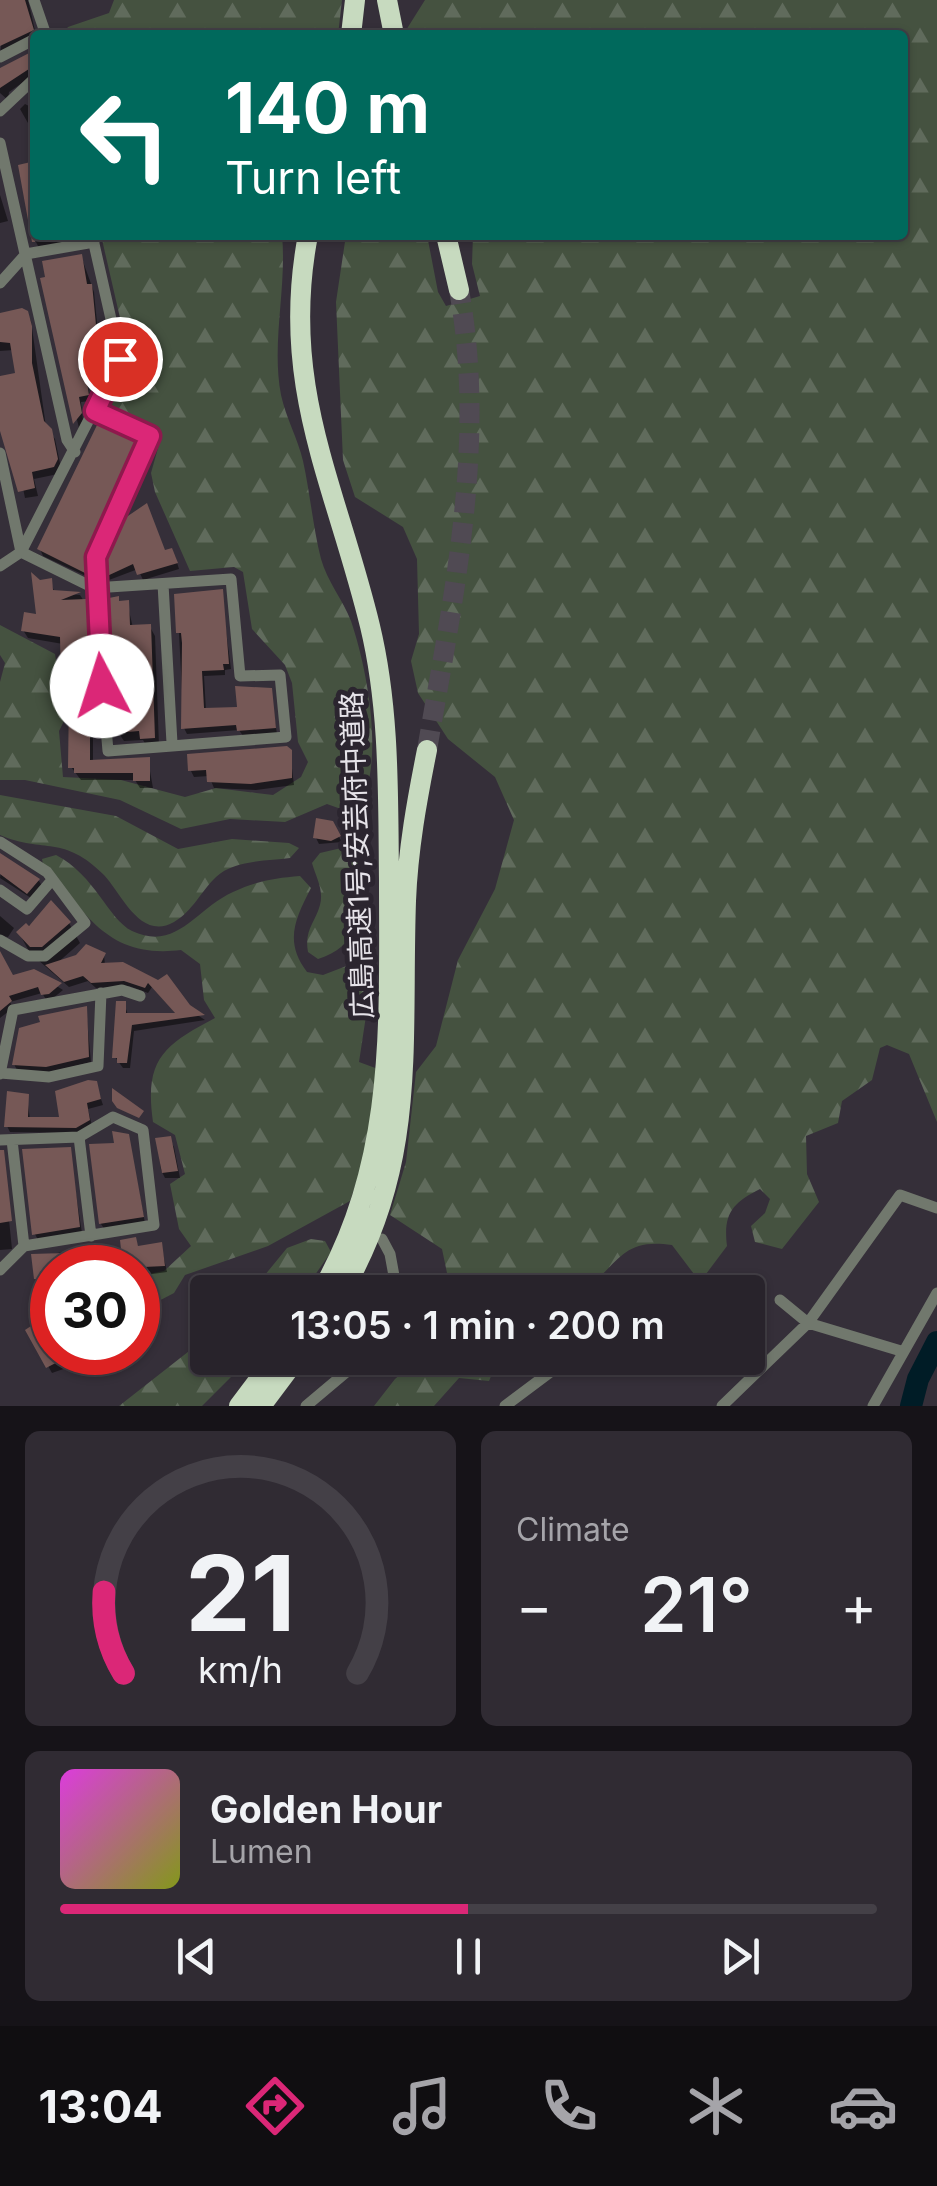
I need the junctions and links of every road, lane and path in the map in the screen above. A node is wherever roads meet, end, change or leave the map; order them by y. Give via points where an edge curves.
1 (34, 0) edge
2 (354, 5) edge
3 (388, 5) edge
4 (41, 30) edge
5 (352, 30) edge
6 (393, 30) edge
7 (30, 42) edge
8 (0, 58) edge
9 (30, 88) edge
10 (0, 111) edge
11 (0, 142) edge
12 (85, 240) edge
13 (93, 240) edge
14 (308, 240) edge
15 (447, 240) edge
16 (26, 254) junction
17 (0, 283) edge
18 (459, 290) tunnel mouth
19 (95, 411) junction
20 (75, 452) junction
21 (0, 453) edge
22 (21, 552) junction
23 (0, 566) edge
24 (163, 584) junction
25 (94, 588) junction
26 (172, 742) junction
27 (427, 750) tunnel mouth
28 (0, 842) edge
29 (52, 880) junction
30 (0, 890) edge
31 (0, 940) edge
32 (102, 993) junction
33 (140, 996) dead end
34 (398, 1046) junction
35 (0, 1074) edge
36 (79, 1137) junction
37 (6, 1140) edge
38 (937, 1208) edge
39 (91, 1236) junction
40 (382, 1239) dead end
41 (24, 1246) junction
42 (346, 1266) junction
43 (0, 1270) edge
44 (337, 1275) edge
45 (345, 1275) edge
46 (394, 1275) edge
47 (937, 1293) edge
48 (780, 1300) dead end
49 (808, 1323) junction
50 (901, 1351) junction
51 (262, 1375) edge
52 (284, 1375) edge
53 (343, 1375) edge
54 (546, 1375) edge
55 (239, 1406) edge
56 (261, 1406) edge
57 (306, 1406) edge
58 (505, 1406) edge
59 (722, 1406) edge
60 (873, 1406) edge

1 - 4 street
2 - 5 highway
3 - 6 highway
7 - 8 street
9 - 10 street
11 - 16 street
12 - 16 street
13 - 19 street via 120,359
14 - 34 highway, 広島高速1号;安芸府中道路 via 299,339 304,394 369,622 383,703
15 - 18 highway
16 - 17 street
16 - 20 street
19 - 20 street
19 - 25 street via 150,436 96,557
20 - 22 street
21 - 22 street
22 - 23 street
22 - 25 street
24 - 25 street
24 - 26 street
24 - 26 street via 231,579 240,676 280,676 286,737
25 - 26 street via 108,751
27 - 34 highway, 広島高速1号;安芸府中道路 via 407,878
28 - 29 street
29 - 30 street via 26,909
29 - 31 street via 84,923 45,956 28,956
32 - 33 street
32 - 35 street via 13,1010
32 - 35 street via 98,1066 49,1077
34 - 42 highway, 広島高速1号;安芸府中道路 via 391,1175
36 - 37 street
36 - 39 street
36 - 39 street via 114,1117 146,1137 154,1226
37 - 41 street
38 - 49 street via 900,1196
39 - 41 street
40 - 46 street
41 - 43 street
42 - 44 highway, 広島高速1号;安芸府中道路
42 - 45 highway, 広島高速1号;安芸府中道路
47 - 50 street
48 - 49 street
49 - 50 street
49 - 59 street
50 - 60 street
51 - 55 highway
52 - 56 highway
53 - 57 street
54 - 58 street

